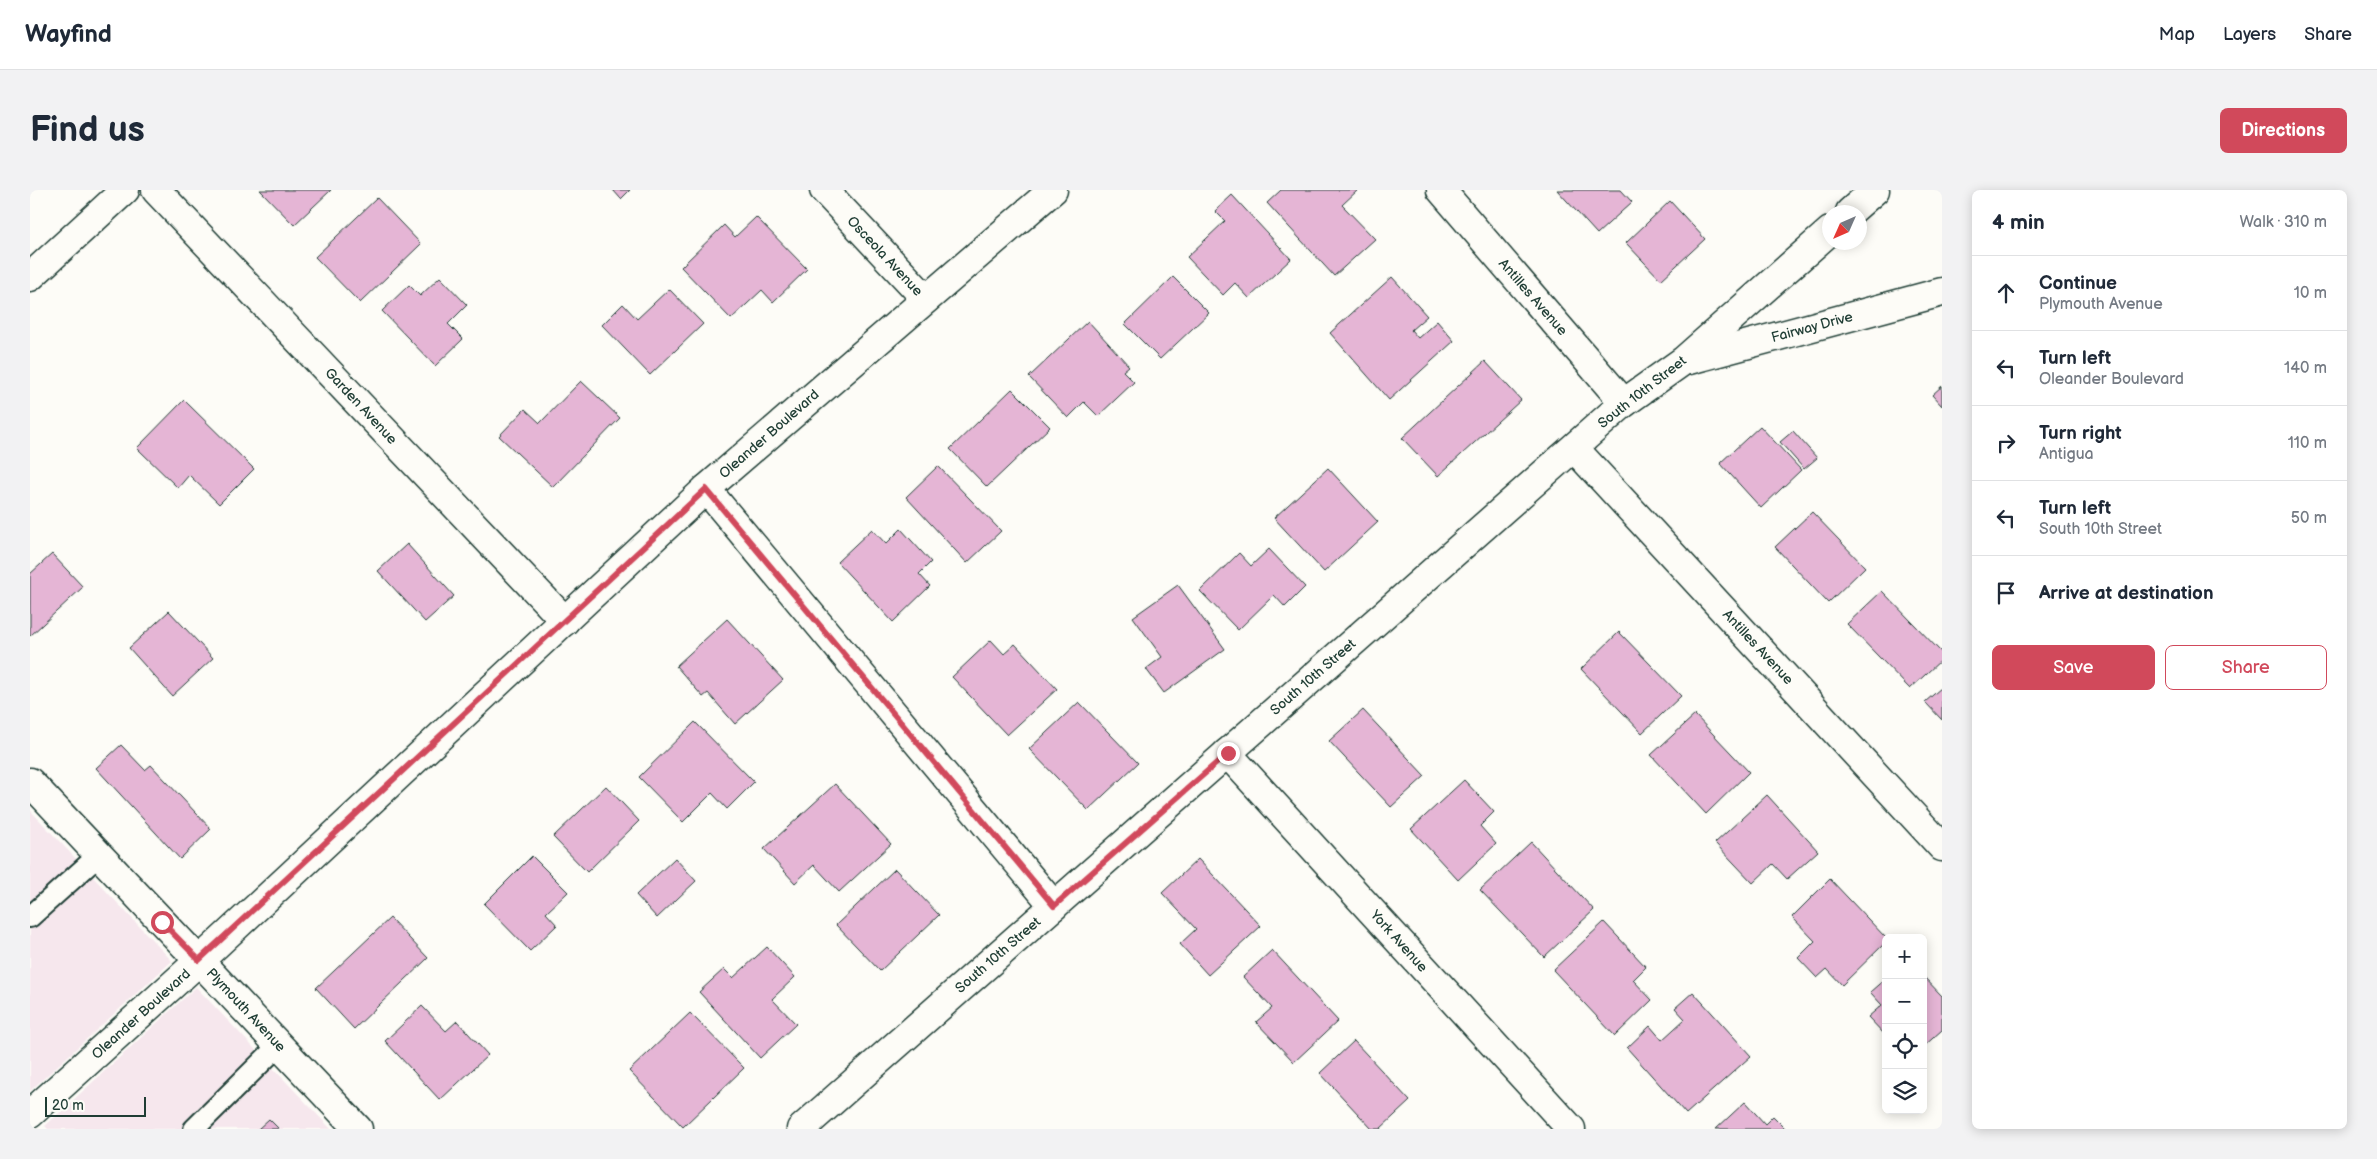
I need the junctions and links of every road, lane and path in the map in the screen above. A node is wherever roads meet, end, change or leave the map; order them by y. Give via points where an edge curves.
1 (125, 190) edge
2 (156, 190) edge
3 (824, 190) edge
4 (1053, 190) edge
5 (1441, 190) edge
6 (1875, 190) edge
7 (1858, 205) edge
8 (1822, 238) edge
9 (30, 277) edge
10 (1942, 292) edge
11 (926, 299) junction
12 (1683, 361) junction
13 (1624, 403) junction
14 (1574, 448) junction
15 (706, 489) junction
16 (565, 622) junction
17 (1228, 753) junction
18 (30, 782) edge
19 (1942, 846) edge
20 (99, 855) junction
21 (1054, 906) junction
22 (30, 917) edge
23 (199, 960) junction
24 (279, 1045) junction
25 (30, 1114) edge
26 (194, 1129) edge
27 (358, 1129) edge
28 (801, 1129) edge
29 (1571, 1129) edge

1 - 9 street
2 - 16 street, Garden Avenue
3 - 11 street, Osceola Avenue
4 - 11 street, Oleander Boulevard
5 - 13 street, Antilles Avenue
6 - 7 street
8 - 12 street, South 10th Street
10 - 12 street, Fairway Drive
11 - 15 street, Oleander Boulevard
12 - 13 street, South 10th Street
13 - 14 street, South 10th Street
14 - 17 street, South 10th Street
14 - 19 street, Antilles Avenue
15 - 16 street, Oleander Boulevard
15 - 21 street
16 - 23 street, Oleander Boulevard
17 - 21 street, South 10th Street
17 - 29 street, York Avenue
18 - 20 street, Plymouth Avenue
20 - 22 lane
20 - 23 street, Plymouth Avenue
21 - 28 street, South 10th Street
23 - 24 street, Plymouth Avenue
23 - 25 street, Oleander Boulevard
24 - 26 lane
24 - 27 street, Plymouth Avenue

